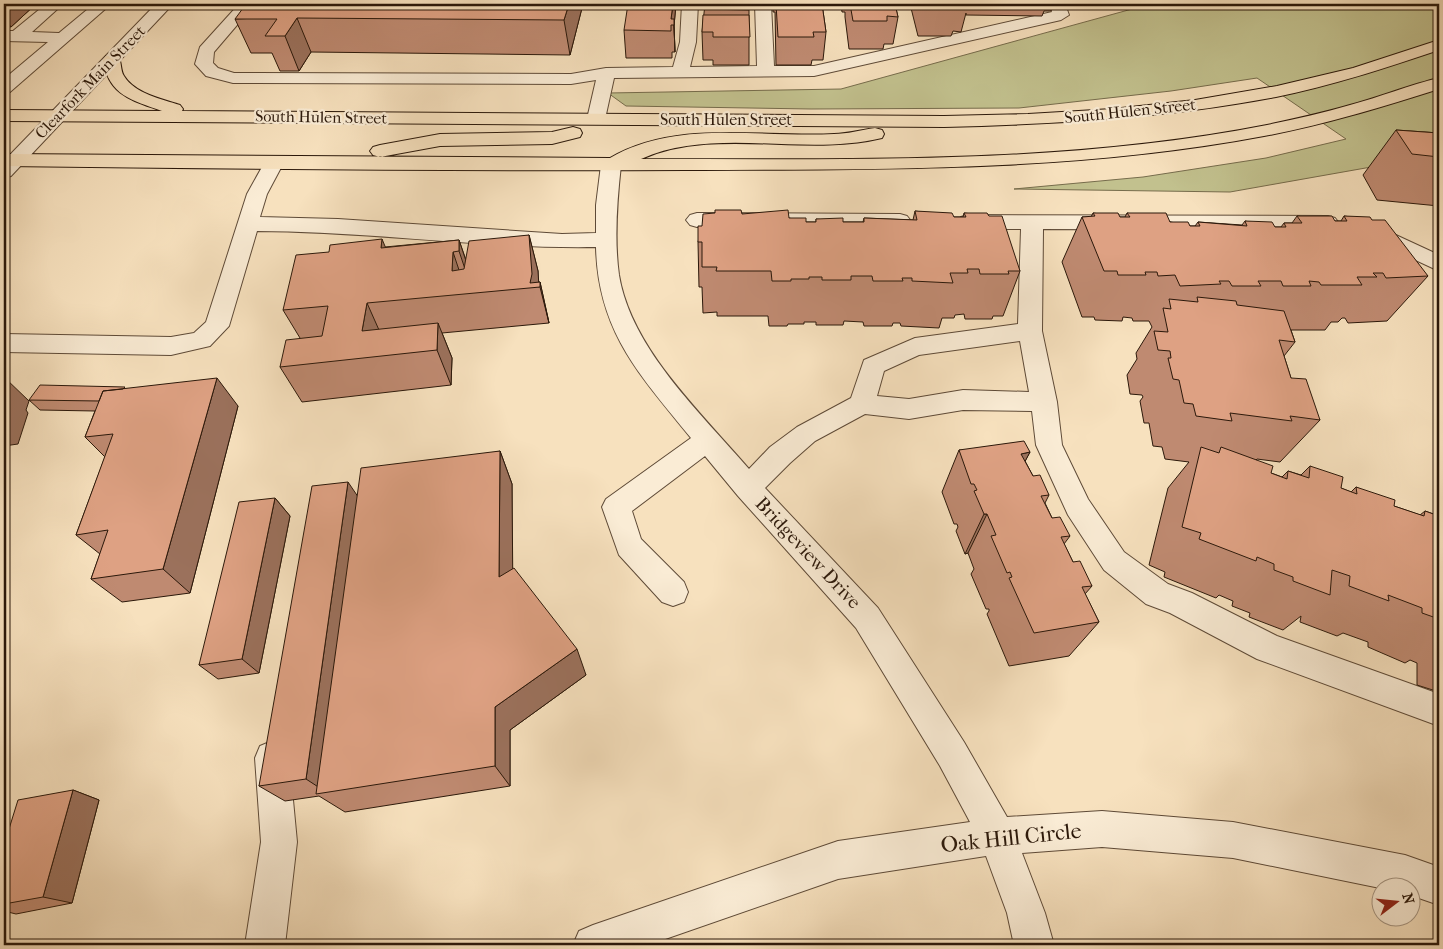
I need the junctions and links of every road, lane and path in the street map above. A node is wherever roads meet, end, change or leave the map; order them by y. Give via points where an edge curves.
1 (55, 4) edge
2 (103, 4) edge
3 (151, 4) edge
4 (165, 4) edge
5 (248, 4) edge
6 (690, 4) edge
7 (763, 4) edge
8 (1057, 4) edge
9 (11, 36) edge
10 (63, 38) junction
11 (129, 42) junction
12 (1439, 45) edge
13 (112, 60) junction
14 (680, 72) junction
15 (766, 72) junction
16 (606, 73) junction
17 (1439, 83) edge
18 (4, 88) edge
19 (4, 116) edge
20 (56, 116) junction
21 (192, 116) junction
22 (596, 120) junction
23 (901, 122) junction
24 (274, 162) junction
25 (8, 164) edge
26 (611, 165) junction
27 (697, 220) dead end
28 (923, 221) edge
29 (953, 222) edge
30 (1032, 222) junction
31 (248, 224) junction
32 (607, 240) junction
33 (1439, 264) edge
34 (1030, 332) junction
35 (4, 343) edge
36 (1044, 402) junction
37 (862, 404) junction
38 (708, 440) junction
39 (748, 488) junction
40 (673, 592) dead end
41 (1439, 710) edge
42 (274, 728) edge
43 (997, 836) junction
44 (1439, 886) edge
45 (264, 945) edge
46 (593, 945) edge
47 (1034, 945) edge

1 - 9 street
2 - 10 street
3 - 11 street via 134,25
4 - 11 street, Clearfork Main Street
5 - 16 street via 206,51 204,64 212,72 233,78 551,79
6 - 14 street via 688,42
7 - 15 street
8 - 15 street via 1061,16 814,71
9 - 10 street
10 - 18 street
11 - 13 street, Clearfork Main Street
12 - 23 main road, South Hulen Street via 1364,71 1278,92 1193,106 1035,120
13 - 20 street, Clearfork Main Street
13 - 21 main road via 116,77 135,95
14 - 15 street
14 - 16 street
16 - 22 street
17 - 26 main road, South Hulen Street via 1318,120 1163,147 1005,161
19 - 20 main road, South Hulen Street
20 - 21 main road, South Hulen Street
20 - 25 street, Clearfork Main Street
21 - 22 main road, South Hulen Street
22 - 23 main road, South Hulen Street via 776,118
22 - 24 main road via 580,131 552,138 440,140 395,149
23 - 26 main road via 879,134 835,140 713,138 666,142 637,151
24 - 25 main road, South Hulen Street
24 - 26 main road, South Hulen Street
24 - 31 street via 257,194
26 - 32 street, Bridgeview Drive via 606,206
27 - 28 street
29 - 30 street
30 - 33 street via 1348,224 1384,236
30 - 34 street
31 - 32 street via 302,222 556,242
31 - 35 street via 217,326 201,340 171,346
32 - 38 street, Bridgeview Drive via 608,276 624,328 642,361
34 - 36 street
34 - 37 street via 915,347 873,366
36 - 37 street via 963,400 909,409
36 - 41 street via 1049,445 1078,507 1114,561 1157,594 1181,602 1268,648
37 - 39 street via 806,434
38 - 39 street, Bridgeview Drive
38 - 40 street via 616,507 630,546
39 - 43 street, Bridgeview Drive via 867,618 952,754
42 - 45 street via 271,747 279,842
43 - 44 street, Oak Hill Circle via 1102,829 1233,840 1404,874
43 - 46 street, Oak Hill Circle via 838,860
43 - 47 street, Bridgeview Drive via 1026,913

